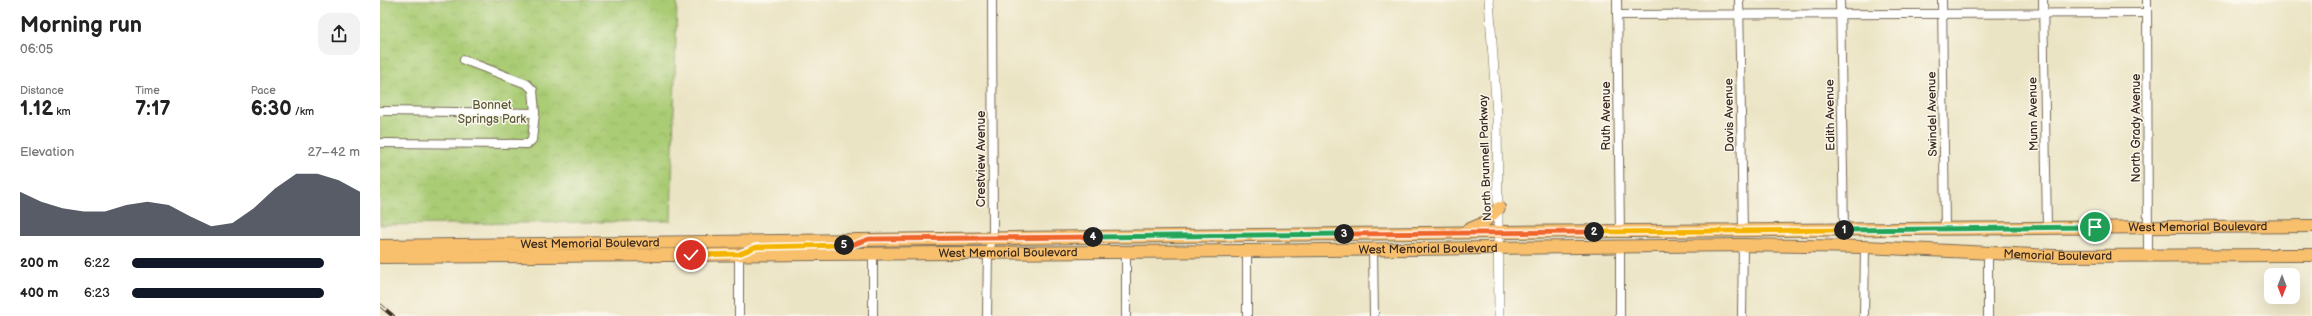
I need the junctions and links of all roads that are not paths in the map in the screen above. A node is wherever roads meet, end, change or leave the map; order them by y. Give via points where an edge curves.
1 (992, 0) edge
2 (1488, 0) edge
3 (1617, 0) edge
4 (1739, 0) edge
5 (1840, 0) edge
6 (1942, 0) edge
7 (2043, 0) edge
8 (2147, 0) edge
9 (1840, 13) junction
10 (2147, 13) junction
11 (1739, 14) junction
12 (1942, 14) junction
13 (2044, 14) junction
14 (1617, 15) junction
15 (464, 60) dead end
16 (380, 111) edge
17 (535, 113) junction
18 (380, 143) edge
19 (1499, 208) junction
20 (2312, 226) edge
21 (2047, 227) junction
22 (2148, 227) junction
23 (1945, 228) junction
24 (1743, 230) junction
25 (1770, 230) junction
26 (1844, 230) junction
27 (1462, 232) junction
28 (1499, 232) junction
29 (1620, 232) junction
30 (1284, 235) junction
31 (1249, 236) junction
32 (994, 238) junction
33 (869, 239) junction
34 (740, 240) junction
35 (1718, 245) junction
36 (1743, 245) junction
37 (1804, 245) joint
38 (1620, 247) junction
39 (1865, 247) junction
40 (1499, 248) junction
41 (1373, 249) junction
42 (1126, 251) junction
43 (1214, 251) junction
44 (1247, 251) junction
45 (988, 252) junction
46 (381, 253) edge
47 (1988, 253) junction
48 (739, 254) junction
49 (874, 254) junction
50 (642, 255) junction
51 (2312, 255) edge
52 (2148, 256) junction
53 (739, 316) edge
54 (873, 316) edge
55 (987, 316) edge
56 (1126, 316) edge
57 (1247, 316) edge
58 (1374, 316) edge
59 (1499, 316) edge
60 (1620, 316) edge
61 (1742, 316) edge
62 (1864, 316) edge
63 (1988, 316) edge

1 - 32 street, Crestview Avenue
2 - 19 street, North Brunnell Parkway via 1497,114
3 - 14 street, Ruth Avenue
4 - 11 street, Davis Avenue
5 - 9 street, Edith Avenue
6 - 12 street, Swindel Avenue
7 - 13 street, Munn Avenue
8 - 10 street, North Grady Avenue
9 - 11 street
9 - 12 street
9 - 26 street, Edith Avenue
10 - 13 street
10 - 22 street, North Grady Avenue
11 - 14 street
11 - 24 street, Davis Avenue
12 - 13 street
12 - 23 street, Swindel Avenue
13 - 21 street, Munn Avenue
14 - 29 street, Ruth Avenue
15 - 17 street via 527,84 533,90
16 - 17 street
17 - 18 street via 534,135 528,144
19 - 27 main road via 1482,224
19 - 28 street, North Brunnell Parkway
20 - 22 main road, West Memorial Boulevard
21 - 22 main road, West Memorial Boulevard
21 - 23 main road, West Memorial Boulevard
22 - 52 street, North Grady Avenue
23 - 26 main road, West Memorial Boulevard
24 - 25 main road, West Memorial Boulevard
24 - 29 main road, West Memorial Boulevard
24 - 35 main road
25 - 26 main road, West Memorial Boulevard
25 - 36 main road via 1755,236
27 - 28 main road, West Memorial Boulevard
27 - 30 main road, West Memorial Boulevard
28 - 29 main road, West Memorial Boulevard
28 - 40 street, North Brunnell Parkway
30 - 31 main road, West Memorial Boulevard
30 - 44 main road
31 - 32 main road, West Memorial Boulevard
31 - 43 main road
32 - 33 main road, West Memorial Boulevard
32 - 45 street, Crestview Avenue
33 - 34 main road, West Memorial Boulevard
33 - 48 main road via 852,245 756,247
34 - 46 main road, West Memorial Boulevard
34 - 50 main road via 723,248
35 - 36 main road, West Memorial Boulevard
35 - 38 main road, West Memorial Boulevard
36 - 37 main road, West Memorial Boulevard
36 - 61 street
37 - 39 main road, Memorial Boulevard
38 - 40 main road, West Memorial Boulevard
38 - 60 street
39 - 47 main road, Memorial Boulevard
39 - 62 street
40 - 41 main road, West Memorial Boulevard
40 - 59 street, North Brunnell Parkway
41 - 44 main road, West Memorial Boulevard
41 - 58 street
42 - 43 main road, West Memorial Boulevard
42 - 45 main road, West Memorial Boulevard
42 - 56 street
43 - 44 main road, West Memorial Boulevard
44 - 57 street
45 - 49 main road, West Memorial Boulevard
45 - 55 street, Crestview Avenue
46 - 50 main road, West Memorial Boulevard
47 - 52 main road, Memorial Boulevard
47 - 63 street
48 - 49 main road, West Memorial Boulevard
48 - 50 main road, West Memorial Boulevard
48 - 53 street
49 - 54 street
51 - 52 main road, Memorial Boulevard

